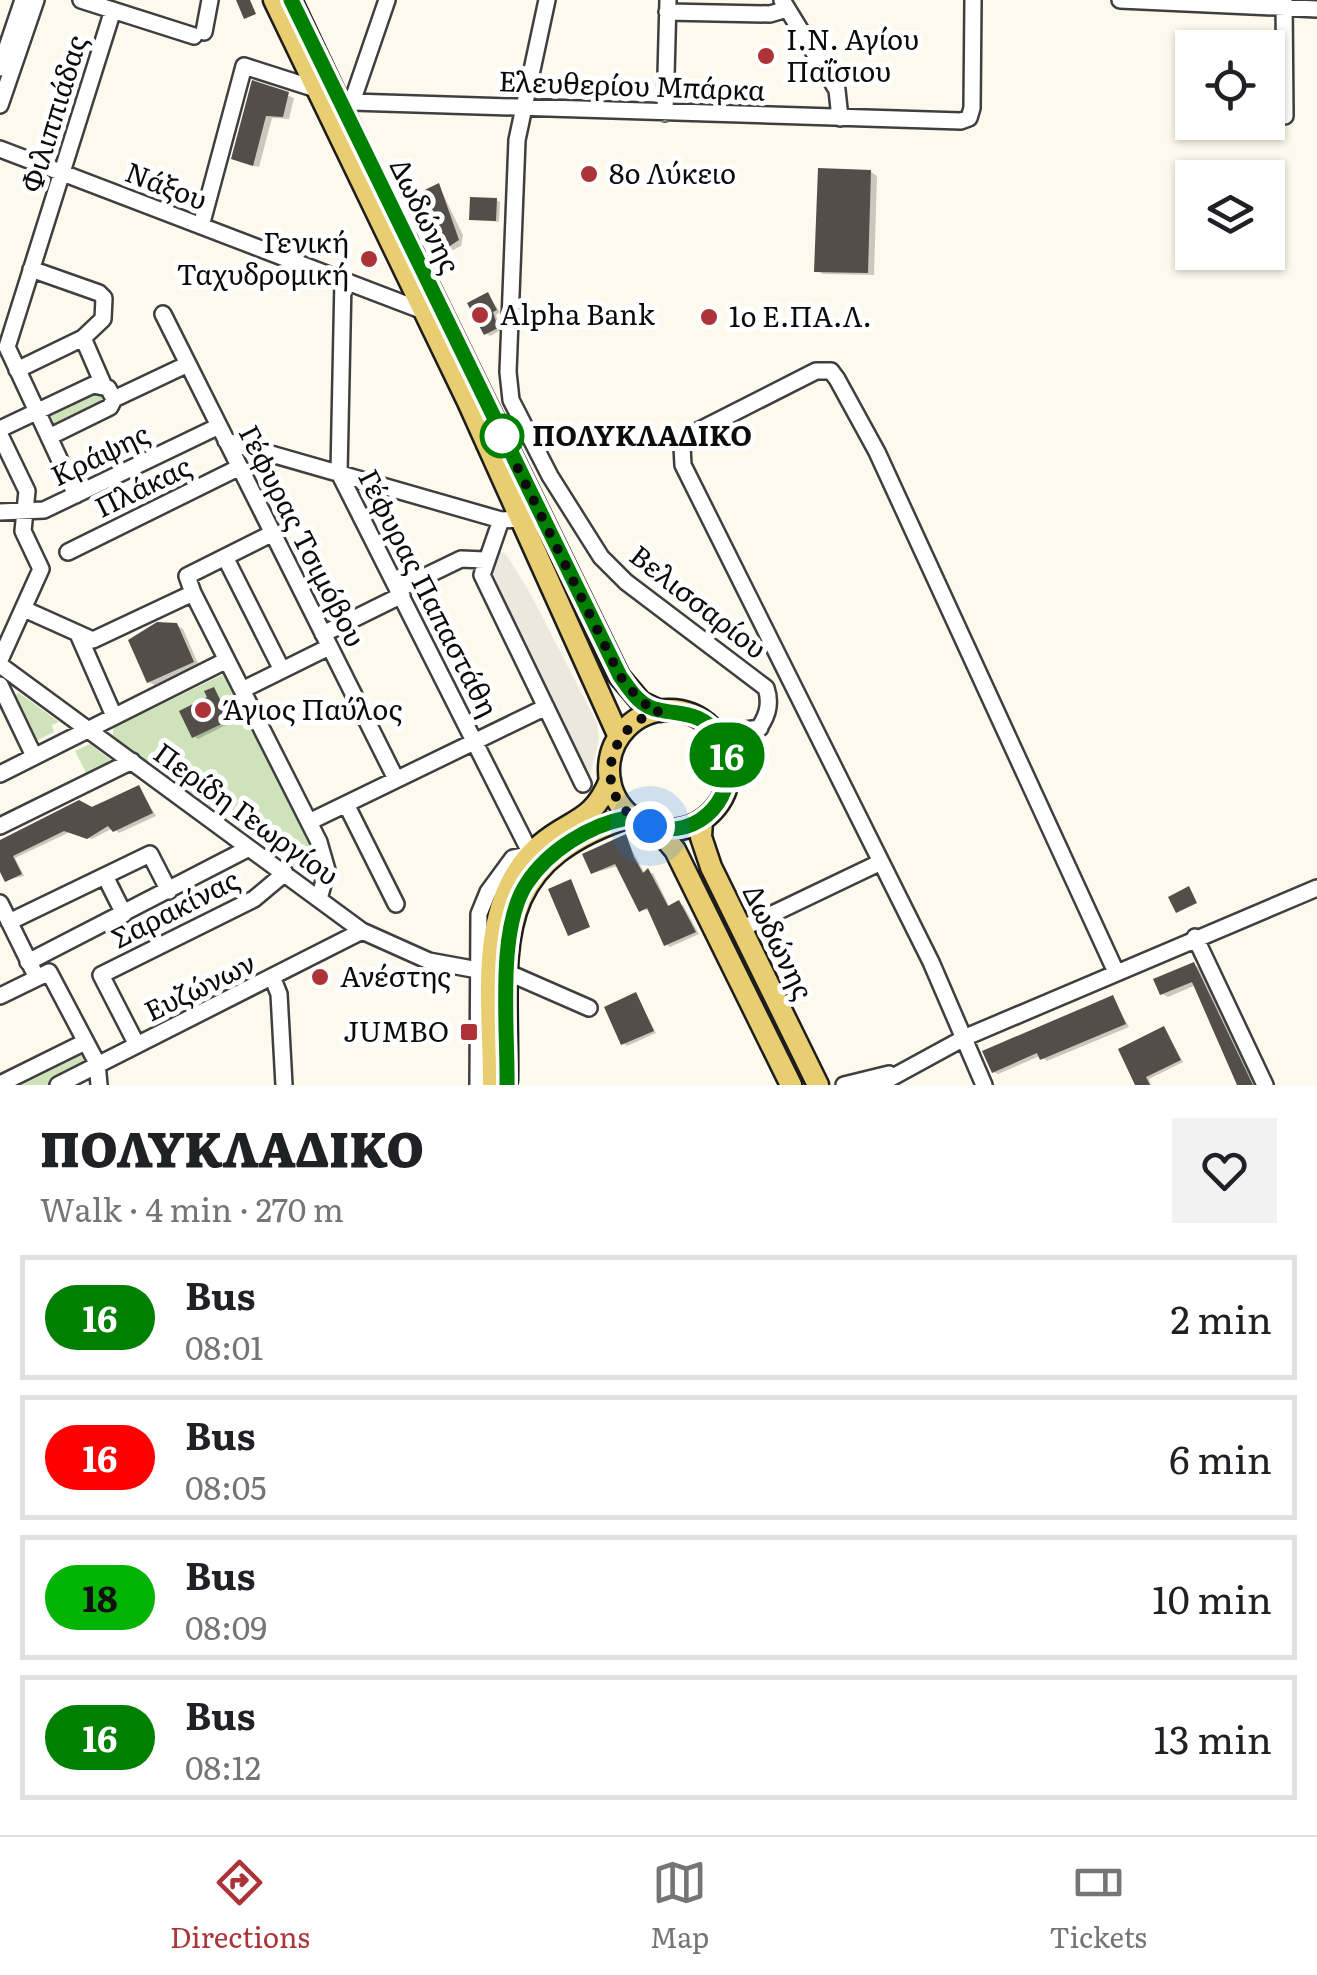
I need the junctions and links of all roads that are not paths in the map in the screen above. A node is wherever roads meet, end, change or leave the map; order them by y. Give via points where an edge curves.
1 (23, 0) edge
2 (36, 0) edge
3 (81, 0) edge
4 (210, 0) edge
5 (263, 0) edge
6 (387, 0) edge
7 (547, 0) edge
8 (973, 0) edge
9 (1120, 0) edge
10 (1284, 4) edge
11 (785, 5) edge
12 (283, 6) edge
13 (667, 6) edge
14 (135, 8) edge
15 (1317, 8) edge
16 (113, 10) junction
17 (1284, 30) edge
18 (0, 68) edge
19 (316, 89) junction
20 (0, 105) edge
21 (344, 105) junction
22 (523, 108) junction
23 (665, 113) junction
24 (840, 118) junction
25 (0, 149) edge
26 (62, 173) junction
27 (201, 226) junction
28 (31, 269) junction
29 (343, 280) junction
30 (426, 312) junction
31 (163, 314) dead end
32 (83, 338) junction
33 (188, 364) junction
34 (17, 370) junction
35 (103, 384) junction
36 (114, 399) junction
37 (37, 411) junction
38 (0, 432) edge
39 (222, 433) junction
40 (49, 437) junction
41 (240, 467) junction
42 (339, 473) junction
43 (76, 495) junction
44 (25, 509) junction
45 (0, 512) edge
46 (522, 519) junction
47 (500, 520) junction
48 (272, 533) junction
49 (68, 552) dead end
50 (224, 557) junction
51 (485, 560) junction
52 (193, 592) junction
53 (400, 592) junction
54 (24, 610) junction
55 (78, 634) junction
56 (326, 640) junction
57 (227, 660) junction
58 (0, 662) edge
59 (282, 670) junction
60 (0, 685) edge
61 (242, 690) junction
62 (546, 707) junction
63 (660, 711) junction
64 (114, 716) junction
65 (760, 728) junction
66 (89, 730) junction
67 (716, 734) junction
68 (620, 737) junction
69 (475, 741) junction
70 (34, 756) junction
71 (728, 760) junction
72 (132, 762) junction
73 (0, 774) edge
74 (396, 780) junction
75 (610, 780) junction
76 (583, 784) dead end
77 (346, 804) junction
78 (632, 816) junction
79 (702, 820) junction
80 (308, 822) junction
81 (0, 826) edge
82 (656, 828) junction
83 (249, 848) junction
84 (531, 854) junction
85 (881, 862) junction
86 (284, 874) junction
87 (105, 876) junction
88 (1317, 888) edge
89 (169, 892) junction
90 (320, 899) junction
91 (0, 903) edge
92 (396, 904) dead end
93 (124, 914) junction
94 (9, 922) junction
95 (741, 929) junction
96 (362, 931) junction
97 (1196, 936) junction
98 (28, 962) junction
99 (478, 970) junction
100 (1116, 972) junction
101 (509, 973) junction
102 (36, 978) junction
103 (272, 978) junction
104 (0, 996) edge
105 (589, 1008) dead end
106 (966, 1038) junction
107 (86, 1042) junction
108 (137, 1046) junction
109 (98, 1065) junction
110 (892, 1074) junction
111 (0, 1084) edge
112 (58, 1085) edge
113 (99, 1085) edge
114 (284, 1085) edge
115 (478, 1085) edge
116 (494, 1085) edge
117 (507, 1085) edge
118 (791, 1085) edge
119 (818, 1085) edge
120 (844, 1085) edge
121 (878, 1085) edge
122 (984, 1085) edge
123 (1265, 1085) edge

1 - 18 street
2 - 20 street
3 - 16 street
4 - 14 street via 199,34
5 - 12 street via 268,10
6 - 21 street
7 - 22 street, Βελισσαρίου
8 - 24 street, Ελευθερίου Μπάρκα via 969,118
9 - 10 street
10 - 15 street
10 - 17 street
11 - 13 street via 770,14
11 - 24 street via 837,90
12 - 19 main road, Δωδώνης
12 - 21 main road, Δωδώνης
13 - 23 street
14 - 16 street
16 - 26 street, Φιλιππιάδας
19 - 27 street via 244,66
19 - 30 main road, Δωδώνης
21 - 22 street, Ελευθερίου Μπάρκα
21 - 63 main road, Δωδώνης via 620,676 641,702
22 - 23 street, Ελευθερίου Μπάρκα
22 - 65 street, Βελισσαρίου via 516,156 511,400 601,557 766,688 769,706
23 - 24 street, Ελευθερίου Μπάρκα
25 - 26 street, Νάξου
26 - 27 street, Νάξου
26 - 28 street, Φιλιππιάδας
27 - 29 street, Νάξου
28 - 32 street via 104,298 103,319
28 - 34 street, Φιλιππιάδας via 7,347
29 - 30 street, Νάξου
29 - 42 street, Γέφυρας Παπαστάθη
30 - 46 main road, Δωδώνης
31 - 33 street, Γέφυρας Τσιμόβου
32 - 34 street
32 - 35 street
33 - 36 street
33 - 39 street, Γέφυρας Τσιμόβου
34 - 37 street
35 - 36 street
35 - 37 street
36 - 40 street via 106,410
37 - 38 street
37 - 40 street
38 - 44 street via 27,491
39 - 41 street, Γέφυρας Τσιμόβου
39 - 42 street
39 - 43 street, Κράψης
40 - 43 street
41 - 48 street, Γέφυρας Τσιμόβου
41 - 49 street, Πλάκας
42 - 47 street
42 - 53 street, Γέφυρας Παπαστάθη
43 - 44 street, Κράψης via 44,510
44 - 45 street, Κράψης
44 - 54 street via 24,532 41,570
46 - 47 street
46 - 68 main road, Δωδώνης
47 - 51 street
48 - 50 street
48 - 56 street, Γέφυρας Τσιμόβου
50 - 52 street via 187,576
50 - 59 street
51 - 53 street via 461,559
51 - 62 street via 482,576
52 - 55 street via 94,640
52 - 57 street
53 - 56 street
53 - 69 street, Γέφυρας Παπαστάθη
54 - 55 street
54 - 58 street
55 - 64 street
56 - 59 street
56 - 74 street, Γέφυρας Τσιμόβου
57 - 61 street
57 - 64 street
58 - 66 street, Περίδη Γεωργίου
59 - 61 street
60 - 70 street
61 - 80 street
62 - 69 street
62 - 76 street
63 - 67 main road, Δωδώνης via 694,715
63 - 68 main road via 638,719
64 - 66 street
65 - 67 street
65 - 71 street
66 - 70 street
66 - 72 street, Περίδη Γεωργίου
67 - 71 main road
68 - 75 main road
69 - 74 street
69 - 84 street, Γέφυρας Παπαστάθη
70 - 73 street
71 - 79 main road via 724,794
72 - 81 street
72 - 83 street, Περίδη Γεωργίου
74 - 77 street
75 - 78 main road
75 - 84 main road via 589,816
77 - 80 street
77 - 92 street
78 - 82 main road, Δωδώνης
78 - 101 main road via 570,842 532,874 512,917
79 - 82 main road
79 - 95 main road, Δωδώνης via 703,846
80 - 90 street via 326,864
82 - 118 main road, Δωδώνης via 676,850
83 - 86 street, Περίδη Γεωργίου
83 - 89 street
84 - 99 street via 514,858 484,899
84 - 116 main road via 496,920
85 - 95 street
85 - 100 street via 680,456 699,430 824,370 837,378 876,452
85 - 106 street
86 - 90 street, Περίδη Γεωργίου
86 - 108 street, Σαρακίνας via 254,898 101,975
87 - 89 street via 150,854
87 - 93 street
87 - 94 street
88 - 97 street
89 - 93 street
90 - 96 street, Περίδη Γεωργίου
91 - 94 street
93 - 98 street
94 - 98 street
95 - 119 main road, Δωδώνης
96 - 99 street, Περίδη Γεωργίου via 417,957
96 - 103 street, Ευζώνων
97 - 100 street
97 - 123 street
98 - 102 street
99 - 115 street
100 - 106 street
101 - 105 street
101 - 117 main road
102 - 104 street
102 - 107 street via 48,972
103 - 108 street, Ευζώνων
103 - 114 street via 279,994
106 - 110 street
106 - 122 street
107 - 109 street
107 - 111 street
108 - 109 street, Ευζώνων
109 - 112 street, Ευζώνων
109 - 113 street
110 - 120 street
110 - 121 street

